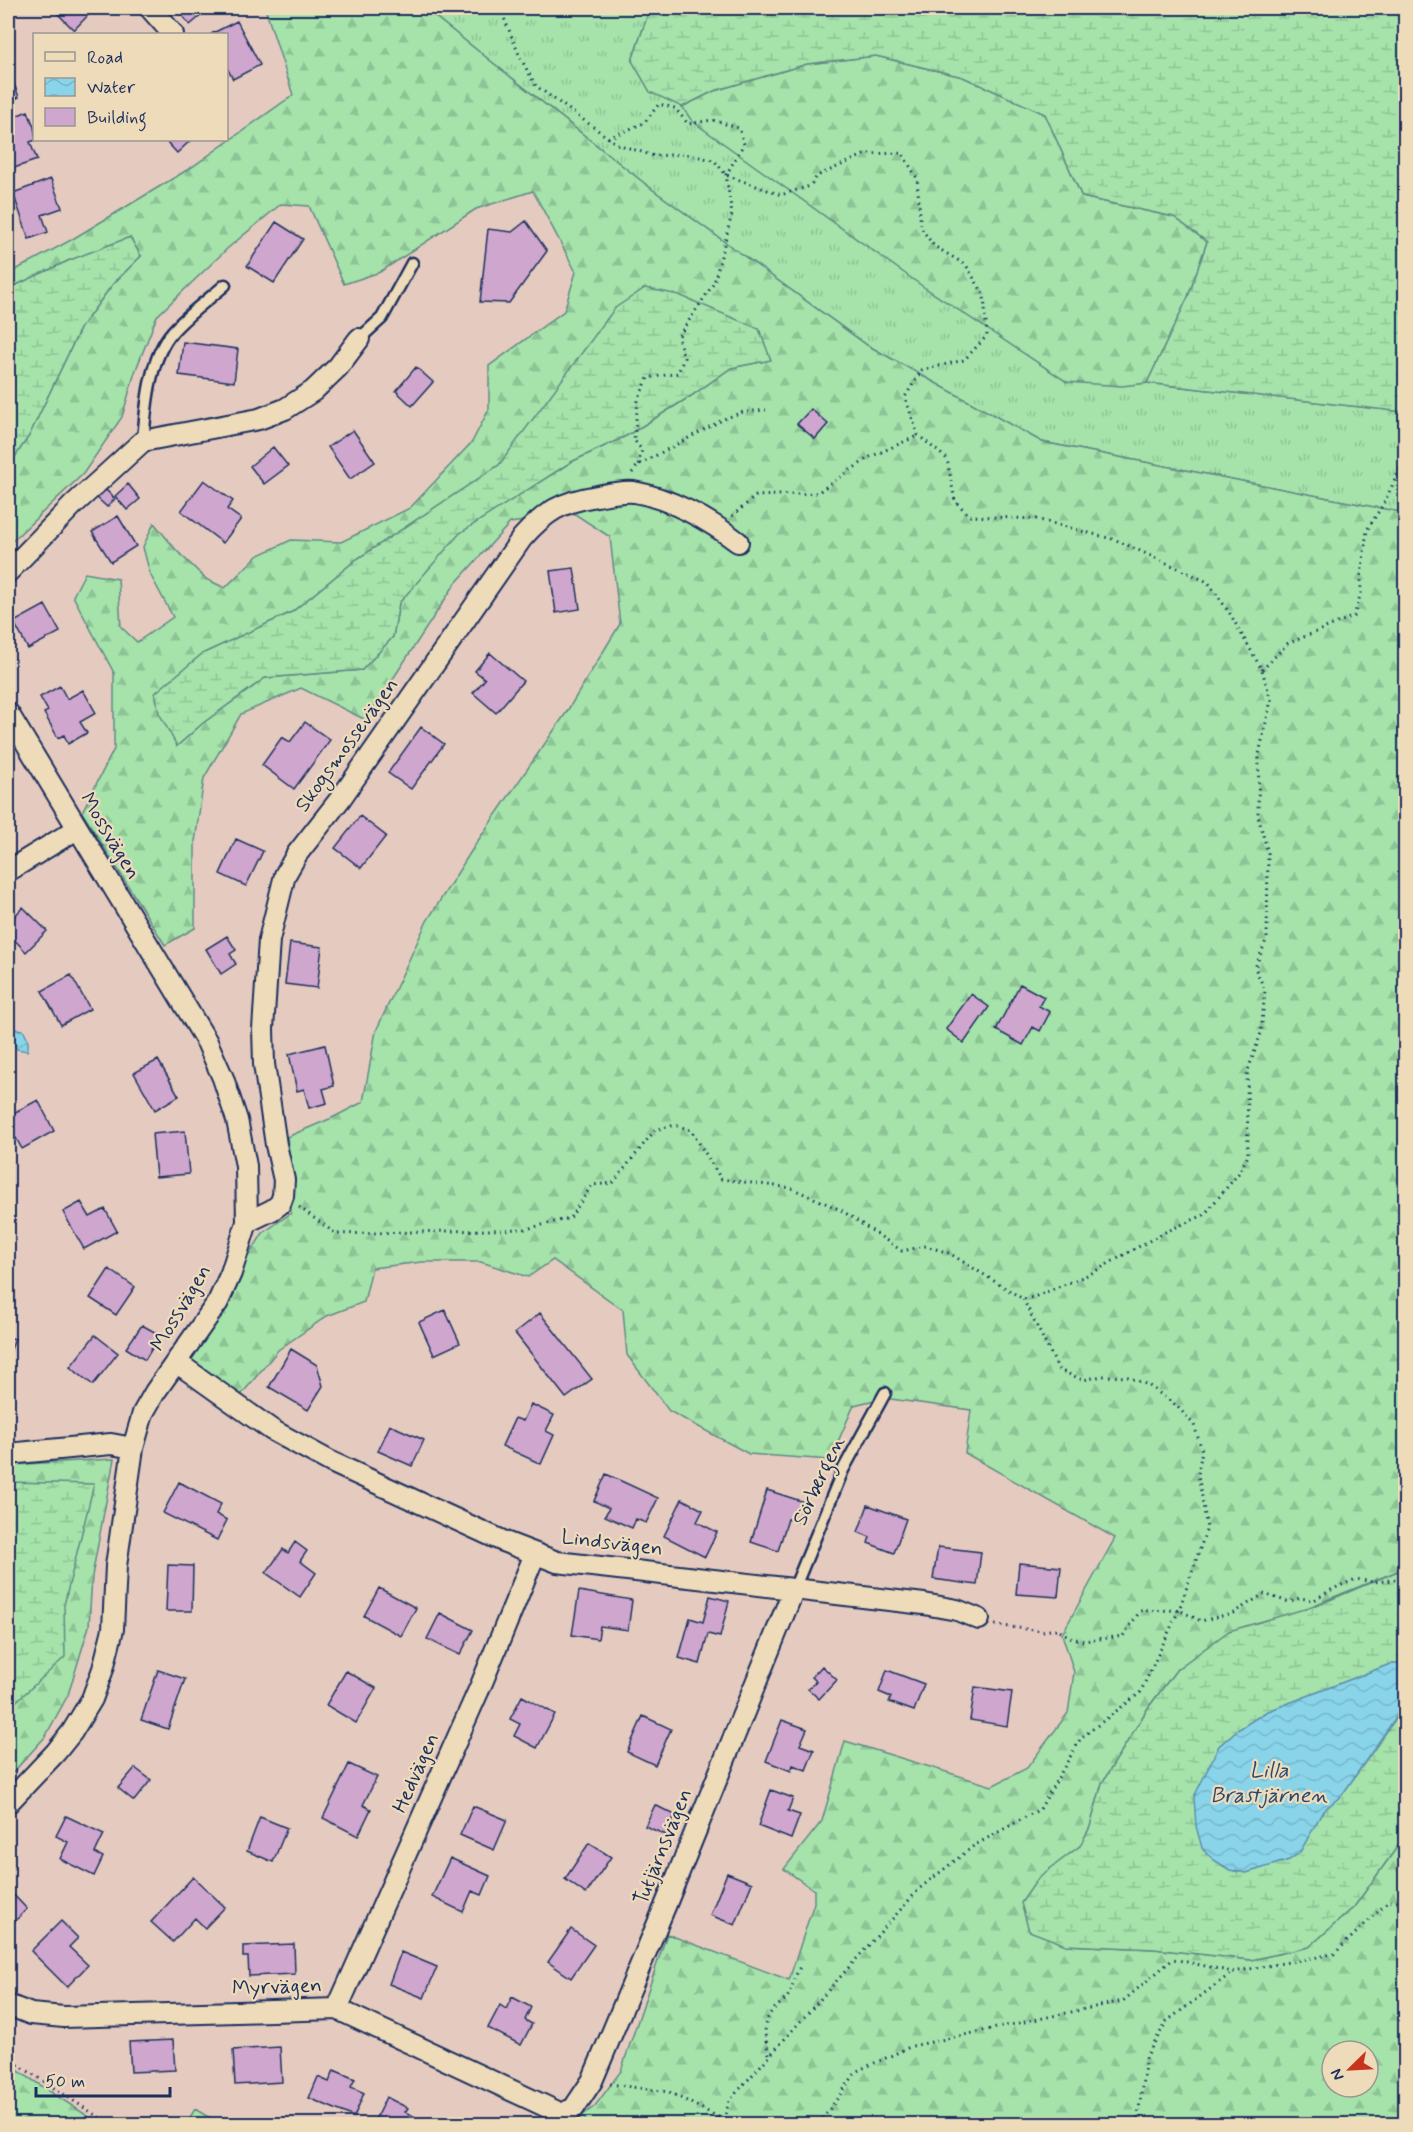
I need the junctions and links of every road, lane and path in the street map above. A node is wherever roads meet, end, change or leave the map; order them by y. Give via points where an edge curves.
1 (150, 8) edge
2 (501, 8) edge
3 (172, 33) edge
4 (608, 138) junction
5 (726, 175) junction
6 (412, 263) dead end
7 (225, 285) dead end
8 (359, 339) joint
9 (766, 410) dead end
10 (918, 435) junction
11 (143, 441) junction
12 (1406, 456) edge
13 (638, 465) junction
14 (618, 493) junction
15 (719, 527) junction
16 (738, 542) dead end
17 (8, 572) edge
18 (1262, 670) junction
19 (8, 713) edge
20 (77, 829) junction
21 (8, 871) edge
22 (283, 1196) junction
23 (247, 1222) junction
24 (1023, 1299) junction
25 (176, 1362) junction
26 (885, 1393) dead end
27 (133, 1448) junction
28 (8, 1454) edge
29 (535, 1554) junction
30 (1406, 1582) edge
31 (794, 1589) junction
32 (1179, 1610) junction
33 (979, 1619) joint
34 (8, 1803) edge
35 (1406, 1900) edge
36 (801, 1965) dead end
37 (1233, 1972) junction
38 (8, 2005) edge
39 (337, 2009) junction
40 (769, 2054) junction
41 (8, 2058) edge
42 (592, 2081) junction
43 (562, 2114) joint
44 (724, 2120) junction
45 (109, 2124) edge
46 (732, 2124) edge
47 (819, 2124) edge
48 (1137, 2124) edge

1 - 3 street
2 - 4 path via 536,86
4 - 5 path via 654,156 685,154 714,160
4 - 5 path via 644,123 659,104 675,108 688,124 712,120 739,128 744,144
5 - 10 path via 781,195 810,186 817,176 866,154 902,153 917,178 921,228 934,246 966,265 984,295 987,336 964,360 922,370 905,397
5 - 13 path via 732,214 714,283 678,336 684,358 678,373 648,378 638,400 634,440 642,450
6 - 8 lane via 382,318
7 - 11 lane via 172,331 163,347 147,391
8 - 11 street via 313,391 285,408 259,419
9 - 13 path via 726,418
10 - 15 path via 870,457 817,494 756,496
10 - 18 path via 947,459 955,501 970,516 1036,519 1116,540 1208,582
11 - 17 street
12 - 18 path via 1367,530 1362,593 1354,616 1287,644
13 - 14 path
14 - 15 street, Skogsmossevägen via 632,492 679,505
14 - 22 street, Skogsmossevägen via 574,500 557,507 522,538 285,875 269,940 262,1029
15 - 16 street, Skogsmossevägen
18 - 24 path via 1271,700 1259,754 1258,816 1268,853 1267,938 1255,968 1265,990 1261,1033 1247,1073 1248,1156 1204,1215 1090,1274
19 - 20 street, Mossvägen
20 - 21 street
20 - 23 street, Mossvägen via 207,1042 223,1078 246,1166
22 - 23 street via 272,1210
22 - 24 path via 336,1234 525,1229 570,1218 592,1185 613,1183 655,1130 675,1125 691,1130 721,1179 790,1188 841,1210 902,1251 926,1246 949,1253
23 - 25 street, Mossvägen via 218,1302
24 - 32 path via 1059,1370 1083,1380 1128,1377 1148,1385 1194,1425 1203,1450 1198,1474 1207,1528
25 - 27 street, Mossvägen via 143,1413
25 - 29 street, Lindsvägen via 272,1430 331,1462
26 - 31 lane, Sörbergen via 843,1470
27 - 28 street via 111,1444
27 - 34 street, Mossvägen via 116,1566 113,1629 103,1670 92,1699 72,1732
29 - 31 street, Lindsvägen via 557,1562
29 - 39 street, Hedvägen via 477,1695
30 - 32 path via 1356,1579 1314,1600 1300,1598 1289,1602 1264,1594 1233,1612 1201,1621
31 - 33 street, Lindsvägen via 924,1604
31 - 42 street, Tutjärnsvägen
32 - 33 path via 1140,1611 1123,1636 1084,1641 1056,1629 994,1625
32 - 40 path via 1140,1693 1081,1738 1040,1809 975,1845 920,1888
35 - 37 path via 1389,1901 1334,1954
36 - 40 path via 787,1998 766,2019
37 - 47 path via 1173,1959 1123,2001 912,2046 856,2071
37 - 48 path via 1167,2021 1146,2057
38 - 39 street, Myrvägen via 31,2014 64,2017
39 - 43 street, Myrvägen
40 - 44 path via 729,2101
41 - 45 path
42 - 43 street, Tutjärnsvägen via 574,2108
42 - 44 path via 669,2092
44 - 46 path

